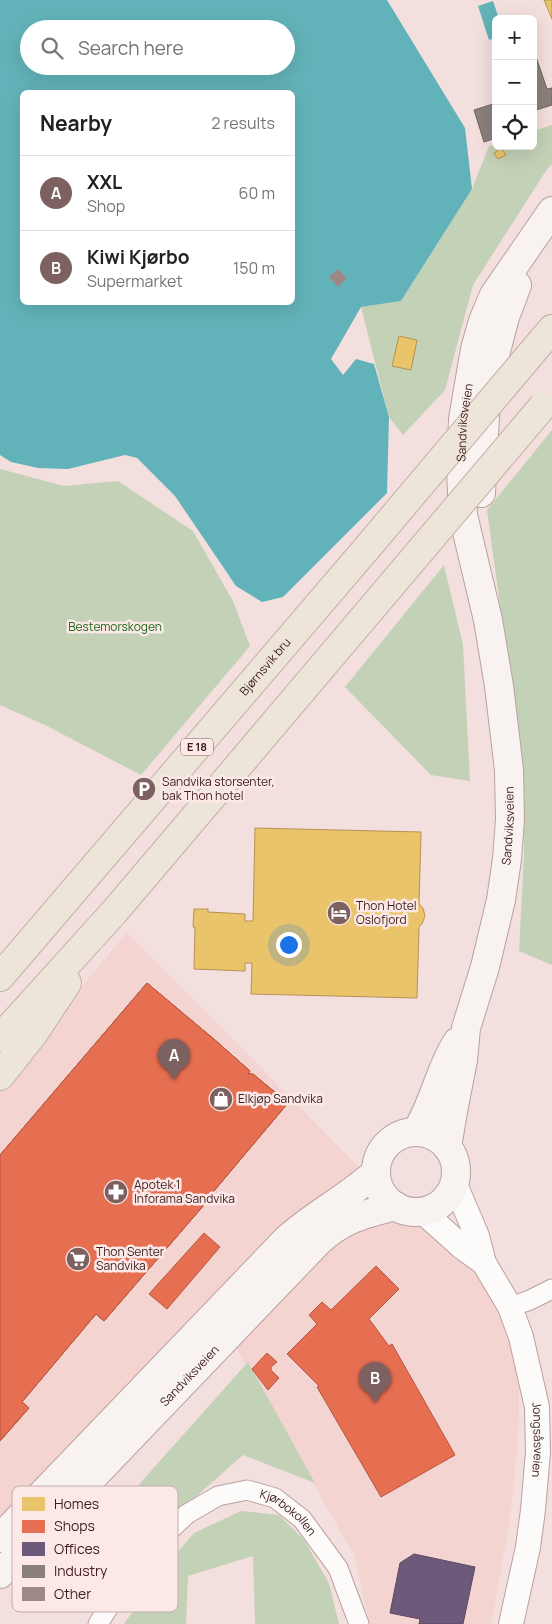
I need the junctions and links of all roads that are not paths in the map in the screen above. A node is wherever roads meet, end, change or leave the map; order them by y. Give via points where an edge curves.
1 (552, 210) edge
2 (552, 329) edge
3 (548, 401) edge
4 (27, 946) junction
5 (0, 961) edge
6 (64, 976) junction
7 (0, 978) edge
8 (466, 1028) junction
9 (0, 1038) edge
10 (0, 1076) edge
11 (416, 1132) junction
12 (447, 1147) junction
13 (376, 1172) junction
14 (454, 1182) junction
15 (409, 1209) junction
16 (484, 1263) junction
17 (552, 1289) edge
18 (510, 1307) junction
19 (50, 1486) edge
20 (84, 1486) edge
21 (178, 1523) edge
22 (12, 1525) edge
23 (0, 1538) edge
24 (12, 1561) edge
25 (0, 1574) edge
26 (106, 1612) edge
27 (98, 1624) edge
28 (359, 1624) edge
29 (511, 1624) edge

1 - 8 main road, Sandviksveien via 533,239 503,325 486,397 481,499 488,620 506,740 510,819 496,926
2 - 4 highway, Bjørnsvik bru / E 18, bridge
3 - 6 highway, bridge via 115,911
4 - 5 highway, E 18
4 - 7 highway, Bjørnsvik bru / E 18
6 - 9 highway
6 - 10 highway via 34,1033
8 - 11 main road, Sandviksveien via 448,1056
8 - 12 main road, Sandviksveien
11 - 12 main road via 433,1136
11 - 13 main road via 400,1135 386,1144 378,1158
12 - 14 main road via 455,1164
13 - 15 main road via 385,1198
13 - 19 main road, Sandviksveien via 286,1240
14 - 15 main road via 450,1193 433,1208
14 - 16 street, Jongsåsveien via 477,1236
15 - 16 street, Jongsåsveien
15 - 20 main road, Sandviksveien via 351,1219 326,1235
16 - 18 street, Jongsåsveien
17 - 18 street
18 - 29 street, Jongsåsveien via 533,1384 539,1430 530,1538
21 - 28 street, Kjørbokollen via 218,1496 247,1490 275,1498 302,1519 338,1568
22 - 23 main road, Sandviksveien
24 - 25 main road, Sandviksveien
26 - 27 street, Kjørbokollen

